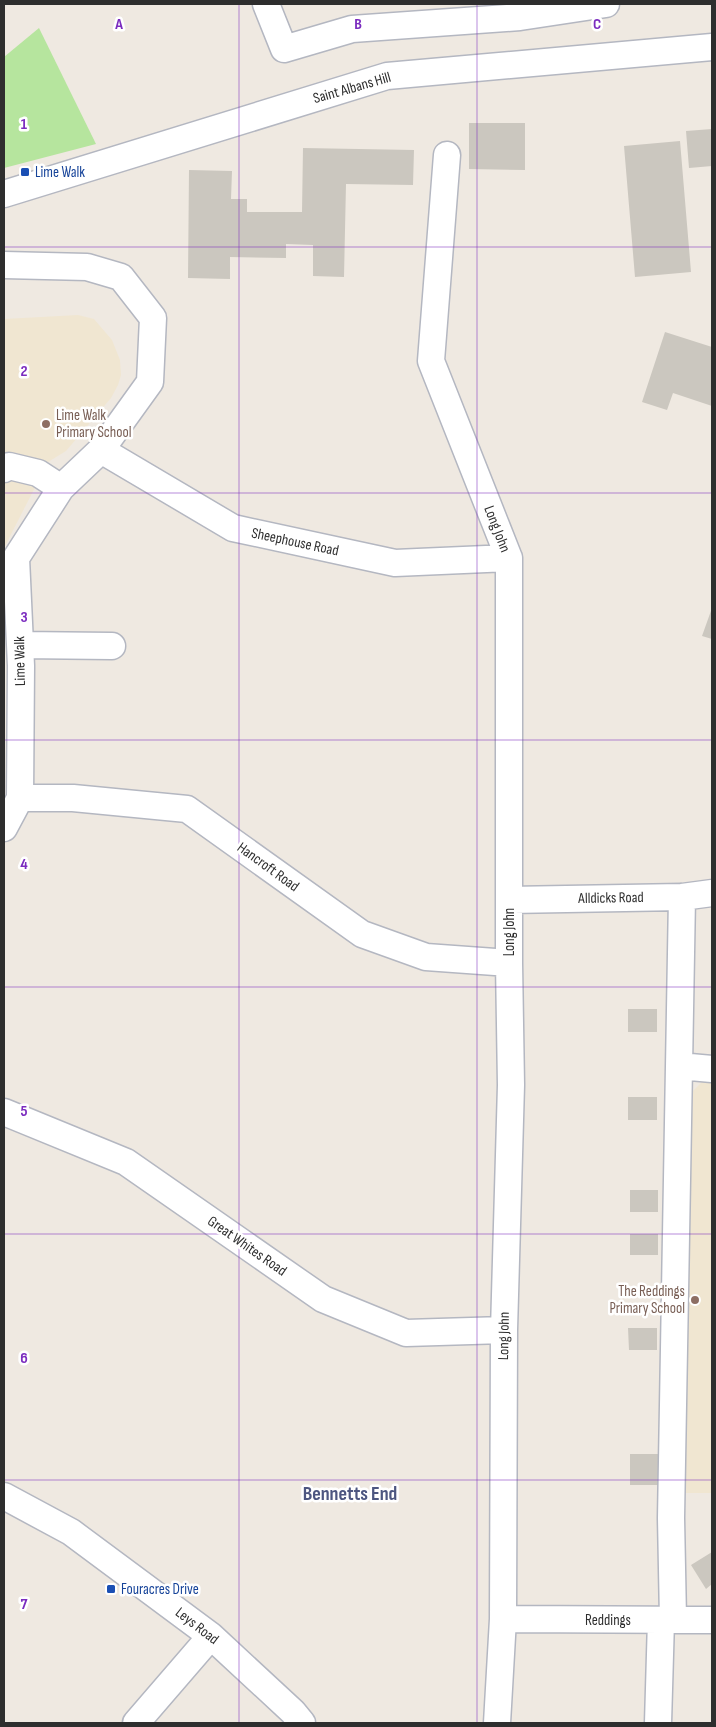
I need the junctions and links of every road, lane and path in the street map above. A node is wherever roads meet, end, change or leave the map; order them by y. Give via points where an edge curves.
1 (266, 4) edge
2 (606, 4) edge
3 (712, 47) edge
4 (447, 155) dead end
5 (4, 194) edge
6 (4, 265) edge
7 (102, 450) junction
8 (4, 469) edge
9 (61, 488) junction
10 (509, 558) junction
11 (112, 646) dead end
12 (15, 658) edge
13 (20, 798) junction
14 (4, 828) edge
15 (712, 893) edge
16 (682, 897) junction
17 (508, 900) junction
18 (509, 963) junction
19 (679, 1066) junction
20 (712, 1069) edge
21 (4, 1112) edge
22 (504, 1330) junction
23 (4, 1496) edge
24 (503, 1619) junction
25 (667, 1620) junction
26 (712, 1620) edge
27 (211, 1636) junction
28 (136, 1723) edge
29 (302, 1723) edge
30 (497, 1723) edge
31 (658, 1723) edge

1 - 2 street via 284,49 352,29 520,17
3 - 5 street, Saint Albans Hill via 387,76
4 - 10 street, Long John via 431,361
6 - 7 street, Lime Walk via 87,266 121,276 153,318 150,382
7 - 9 street, Lime Walk
7 - 10 street, Sheephouse Road via 232,528 395,564
8 - 9 street via 9,466 38,473
9 - 12 street, Lime Walk via 16,558
10 - 17 street, Long John
11 - 12 street
12 - 13 street, Lime Walk
13 - 14 street, Lime Walk
13 - 18 street, Hancroft Road via 73,798 187,809 362,934 426,957
15 - 16 street, Alldicks Road
16 - 17 street, Alldicks Road
16 - 19 street
17 - 18 street, Long John
18 - 22 street, Long John via 511,1085
19 - 20 street
19 - 25 street
21 - 22 street, Great Whites Road via 126,1162 323,1299 406,1333
22 - 24 street, Long John
23 - 27 street, Leys Road via 71,1532
24 - 25 street, Reddings
24 - 30 street, Long John
25 - 26 street, Reddings
25 - 31 street
27 - 28 street
27 - 29 street, Leys Road

